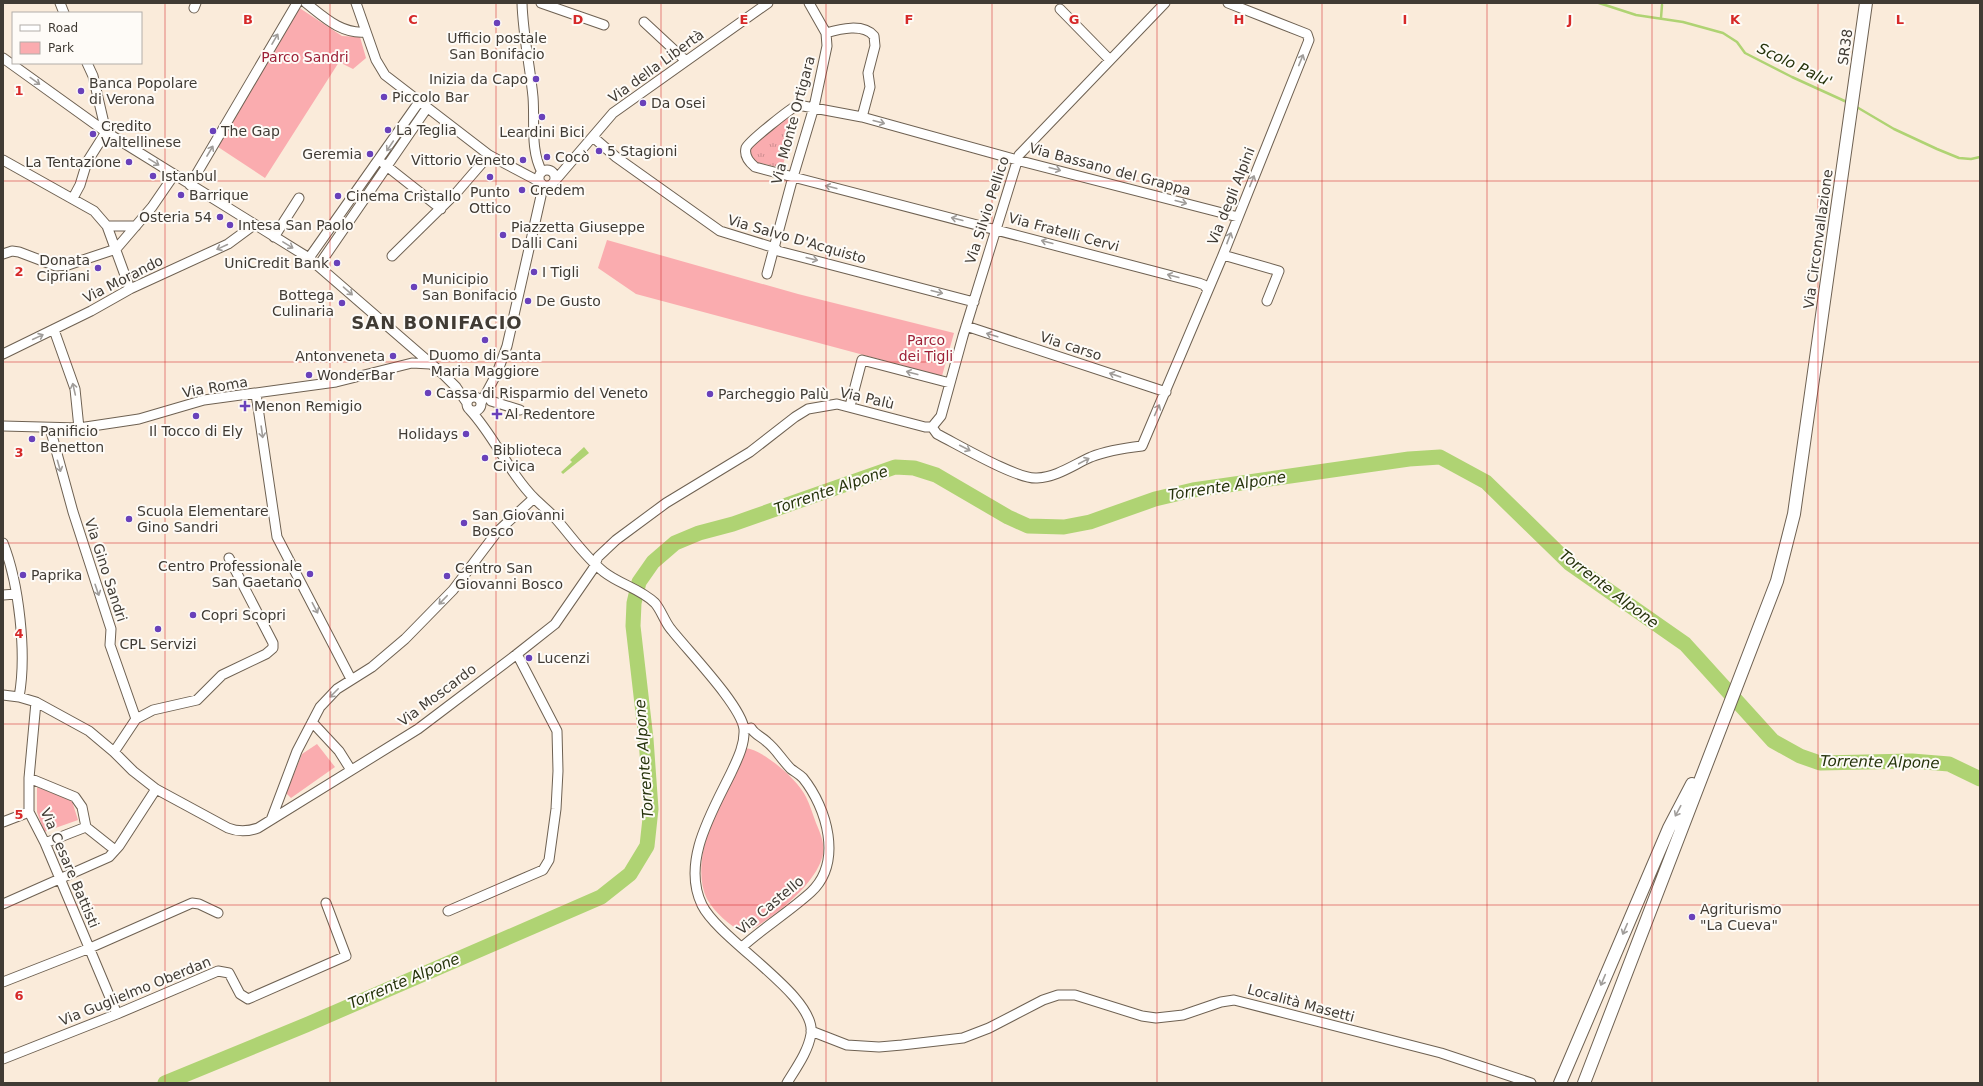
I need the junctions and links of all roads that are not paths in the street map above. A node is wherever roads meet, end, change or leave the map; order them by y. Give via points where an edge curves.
1 (297, 3) edge
2 (306, 3) edge
3 (356, 3) edge
4 (522, 3) edge
5 (541, 3) edge
6 (768, 3) edge
7 (810, 3) edge
8 (1164, 3) edge
9 (1228, 3) edge
10 (1866, 3) edge
11 (1060, 9) dead end
12 (644, 22) dead end
13 (604, 25) dead end
14 (365, 32) junction
15 (826, 33) junction
16 (4, 60) edge
17 (1110, 60) junction
18 (686, 61) junction
19 (87, 64) edge
20 (1853, 95) joint
21 (420, 102) junction
22 (814, 107) junction
23 (427, 108) junction
24 (862, 117) junction
25 (106, 132) junction
26 (593, 137) junction
27 (489, 155) junction
28 (746, 156) joint
29 (3, 160) edge
30 (1017, 160) junction
31 (379, 161) junction
32 (572, 163) junction
33 (388, 167) junction
34 (174, 175) junction
35 (793, 177) junction
36 (545, 180) junction
37 (190, 185) junction
38 (73, 198) junction
39 (299, 198) dead end
40 (350, 203) junction
41 (358, 209) junction
42 (441, 209) junction
43 (1238, 217) junction
44 (254, 225) junction
45 (107, 226) junction
46 (136, 226) junction
47 (995, 228) junction
48 (274, 237) junction
49 (775, 248) junction
50 (116, 249) junction
51 (3, 254) edge
52 (1223, 255) junction
53 (392, 256) dead end
54 (309, 258) junction
55 (319, 265) junction
56 (767, 274) dead end
57 (130, 289) junction
58 (1208, 290) junction
59 (1267, 301) dead end
60 (974, 302) junction
61 (966, 326) junction
62 (54, 330) junction
63 (3, 354) edge
64 (430, 364) junction
65 (950, 383) junction
66 (1166, 392) junction
67 (256, 394) junction
68 (491, 401) dead end
69 (474, 403) junction
70 (850, 406) junction
71 (520, 410) dead end
72 (3, 426) edge
73 (932, 427) junction
74 (50, 428) junction
75 (79, 428) junction
76 (534, 498) junction
77 (3, 543) edge
78 (229, 558) dead end
79 (594, 564) junction
80 (16, 594) junction
81 (3, 595) edge
82 (517, 654) junction
83 (351, 679) junction
84 (3, 695) edge
85 (19, 696) junction
86 (36, 702) junction
87 (136, 719) junction
88 (312, 722) junction
89 (744, 730) junction
90 (1716, 739) junction
91 (114, 752) junction
92 (351, 770) junction
93 (29, 778) junction
94 (156, 789) junction
95 (29, 812) junction
96 (271, 820) junction
97 (3, 822) edge
98 (86, 827) junction
99 (44, 843) junction
100 (115, 850) junction
101 (59, 879) junction
102 (326, 903) dead end
103 (3, 904) edge
104 (448, 911) dead end
105 (218, 913) dead end
106 (742, 947) junction
107 (90, 948) junction
108 (3, 982) edge
109 (117, 1014) junction
110 (811, 1030) junction
111 (3, 1059) edge
112 (787, 1083) edge
113 (1531, 1083) edge
114 (1560, 1083) edge
115 (1584, 1083) edge

37 -> 1 street
2 - 14 street via 330,22 347,31
3 - 14 street
4 - 36 street via 533,97 536,158
5 - 13 street
6 - 18 street, Via della Libertà
7 - 15 street, Via Monte Ortigara
8 - 17 street, Via Silvio Pellico
43 -> 9 street, Via degli Alpini via 1309,40 1307,34
10 - 20 main road, SR38
11 - 17 street
12 - 18 street
14 - 21 street via 385,75
15 - 22 street, Via Monte Ortigara via 827,46
15 - 24 street via 842,28 853,28 865,29 874,36 875,46 868,73 870,87
16 -> 25 street
17 - 30 street, Via Silvio Pellico
18 - 26 street, Via della Libertà via 613,113
19 - 25 street via 93,76
20 - 90 main road, Via Circonvallazione via 1794,514 1777,580
21 - 23 street
21 -> 31 street
22 - 24 street, Via Bassano del Grappa
22 - 28 street, Via Bassano del Grappa via 794,106 750,142
22 - 35 street, Via Monte Ortigara
23 - 27 street
23 - 33 street
24 -> 30 street, Via Bassano del Grappa
25 -> 34 street
25 - 38 street via 87,162
26 - 32 street, Via della Libertà
26 - 49 street, Via Salvo D'Acquisto via 616,157 720,231
27 - 36 street via 526,176
27 - 42 street
28 - 35 street, Via Fratelli Cervi via 755,167
29 - 38 street
30 -> 43 street, Via Bassano del Grappa
30 - 47 street, Via Silvio Pellico
31 - 33 street
31 - 40 street
32 - 36 street, Via della Libertà
32 - 36 street, Via della Libertà via 563,169 552,172 547,170
33 - 41 street
33 - 42 street
34 - 37 street
34 - 46 street
47 -> 35 street, Via Fratelli Cervi
35 - 49 street, Via Monte Ortigara
36 - 69 street via 511,330 492,382
37 - 44 street
38 - 45 street via 94,211
39 - 48 street
40 - 41 street
40 - 54 street
41 - 55 street
42 - 53 street
52 -> 43 street, Via degli Alpini
44 - 48 street
44 -> 57 street, Via Morando via 228,244
45 - 46 street
45 - 50 street
46 - 50 street
58 -> 47 street, Via Fratelli Cervi via 1199,283
47 - 60 street, Via Silvio Pellico
48 -> 54 street
49 - 56 street, Via Monte Ortigara
49 -> 60 street, Via Salvo D'Acquisto via 778,251
50 - 51 street via 68,265 56,266 19,252
50 - 57 street
52 - 58 street, Via degli Alpini
52 - 59 street via 1279,271
54 - 55 street
55 -> 64 street
57 - 62 street, Via Morando
58 - 66 street, Via degli Alpini
60 - 61 street, Via Silvio Pellico
61 - 65 street, Via Silvio Pellico
66 -> 61 street, Via carso
63 -> 62 street, Via Morando
75 -> 62 street via 75,389
64 - 67 street, Via Roma via 412,363 336,382
64 - 69 street
65 -> 70 street via 862,360
65 - 73 street, Via Silvio Pellico via 941,416
73 -> 66 street, Via degli Alpini via 937,434 1026,478 1036,479 1049,476 1091,457 1142,446
67 - 75 street, Via Roma via 204,400 139,419
67 -> 83 street via 277,537
68 - 71 street
69 - 76 street via 486,432
70 - 73 street, Via Palù via 925,428
70 - 79 street, Via Palù via 819,406 794,417 750,452 635,525 598,557
72 - 74 street, Via Roma
74 - 75 street, Via Roma
74 -> 87 street, Via Gino Sandri via 73,512 111,629 110,645
76 - 79 street via 555,517
76 -> 83 street via 497,532 453,590 405,639 372,667
77 - 80 street via 11,564
78 - 87 street via 274,642 273,648 266,654 222,675 197,700 153,710
79 - 82 street, Via Moscardo via 555,624
79 - 89 street via 654,602 668,625 731,703 741,719
80 - 81 street
80 - 85 street via 22,666
82 - 92 street, Via Moscardo via 418,729
82 - 104 street via 557,731 557,786 549,860 543,870
83 -> 88 street via 320,707
84 - 85 street, Via Moscardo
85 - 86 street, Via Moscardo
86 - 91 street, Via Moscardo via 90,731
86 - 93 street, Via Cesare Battisti
87 - 91 street
88 - 92 street
88 - 96 street via 297,751
89 - 106 street, Via Castello via 742,748 713,811 699,848 695,867 695,880 702,905 718,925
89 - 106 street, Via Castello via 751,728 802,777 816,798 827,826 828,845 827,861 812,892
90 -> 114 main road via 1669,828
90 - 115 main road
91 - 94 street, Via Moscardo
92 - 96 street, Via Moscardo
93 - 95 street, Via Cesare Battisti
93 - 98 street via 75,797 82,807
94 - 96 street, Via Moscardo via 236,831 250,831
94 - 100 street
95 - 97 street
95 - 99 street, Via Cesare Battisti
98 - 99 street
98 - 100 street
99 - 101 street, Via Cesare Battisti
100 - 101 street via 109,857
101 - 103 street
101 - 107 street, Via Cesare Battisti
102 - 109 street, Via Guglielmo Oberdan via 346,956 248,999 240,994 229,973 218,971
105 - 107 street via 192,903
106 - 110 street via 794,996 807,1014
107 - 108 street
107 - 109 street, Via Cesare Battisti
109 - 111 street, Via Guglielmo Oberdan
110 - 112 street via 802,1058
110 - 113 street, Località Masetti via 847,1045 879,1047 963,1038 1058,995 1075,995 1156,1018 1183,1015 1234,1000 1441,1053

